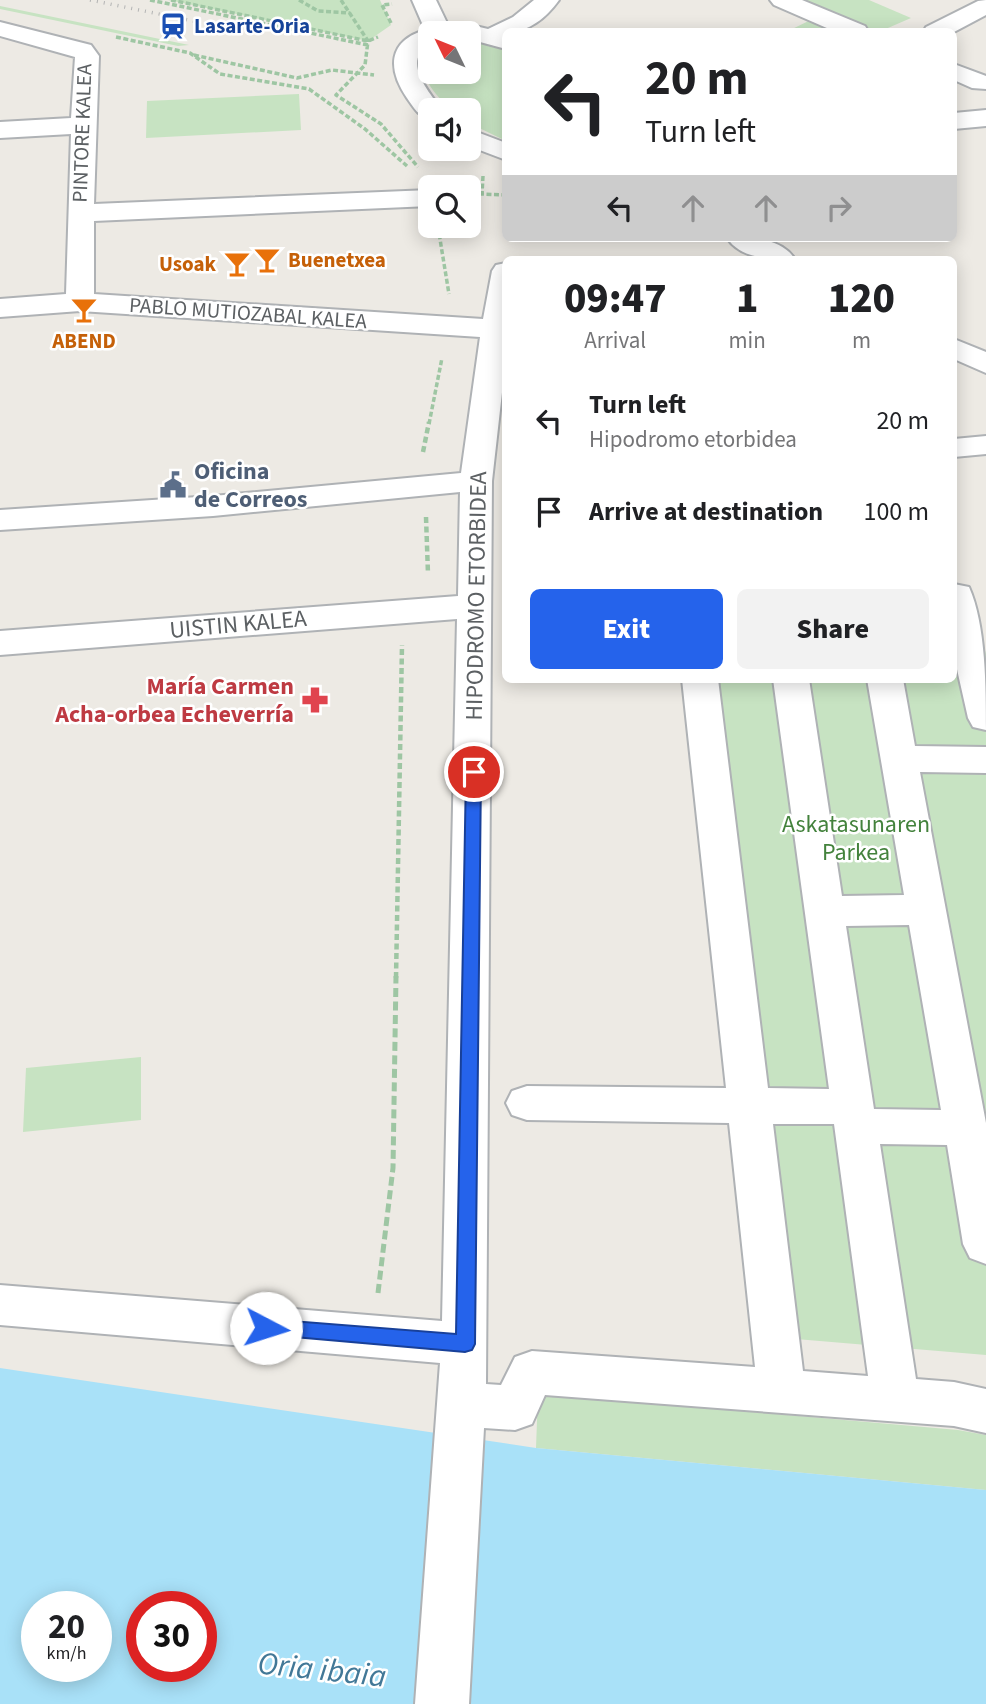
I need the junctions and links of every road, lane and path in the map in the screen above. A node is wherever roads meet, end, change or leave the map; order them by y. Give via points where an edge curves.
1 (150, 0) edge
2 (171, 0) edge
3 (299, 0) edge
4 (341, 0) edge
5 (424, 0) edge
6 (547, 0) edge
7 (782, 0) edge
8 (986, 6) edge
9 (350, 13) junction
10 (434, 21) edge
11 (516, 28) edge
12 (849, 28) edge
13 (943, 28) edge
14 (0, 29) edge
15 (481, 34) edge
16 (108, 36) dead end
17 (499, 39) edge
18 (418, 42) edge
19 (367, 43) junction
20 (377, 48) dead end
21 (190, 54) junction
22 (957, 72) edge
23 (357, 73) junction
24 (376, 75) dead end
25 (981, 83) dead end
26 (421, 98) edge
27 (986, 118) edge
28 (957, 121) edge
29 (83, 125) junction
30 (0, 130) edge
31 (481, 141) edge
32 (502, 150) edge
33 (412, 171) dead end
34 (419, 175) edge
35 (418, 186) edge
36 (80, 214) junction
37 (440, 238) edge
38 (749, 242) edge
39 (775, 256) edge
40 (502, 294) edge
41 (80, 302) junction
42 (0, 308) edge
43 (448, 326) junction
44 (496, 329) junction
45 (957, 350) edge
46 (986, 364) edge
47 (476, 481) junction
48 (424, 486) junction
49 (0, 520) edge
50 (428, 581) dead end
51 (957, 595) edge
52 (476, 606) junction
53 (402, 640) dead end
54 (0, 643) edge
55 (700, 683) edge
56 (793, 683) edge
57 (887, 683) edge
58 (986, 718) edge
59 (900, 759) junction
60 (986, 760) edge
61 (927, 910) junction
62 (825, 911) junction
63 (527, 1103) dead end
64 (749, 1106) junction
65 (854, 1117) junction
66 (965, 1128) junction
67 (979, 1172) edge
68 (986, 1244) edge
69 (0, 1305) edge
70 (373, 1337) junction
71 (465, 1344) junction
72 (782, 1392) junction
73 (895, 1400) junction
74 (986, 1411) edge
75 (460, 1416) junction
76 (442, 1704) edge

1 - 19 path
2 - 19 path
3 - 9 path via 318,11
4 - 9 path
5 - 10 street
6 - 11 street
7 - 12 street
8 - 13 street
9 - 19 path
14 - 29 street, PINTORE KALEA via 82,50 87,56
15 - 17 street
16 - 21 path
18 - 26 street via 411,46 405,67
19 - 20 path
19 - 23 path via 365,65
21 - 23 path via 297,78 332,70
21 - 33 path via 220,74 309,89 365,129
22 - 25 street
23 - 24 path
23 - 34 path via 336,95 381,124
27 - 28 street
29 - 30 street
29 - 36 street, PINTORE KALEA
31 - 32 street
35 - 36 street
36 - 41 street, PINTORE KALEA
37 - 43 path via 450,300
38 - 39 street
40 - 44 street, HIPODROMO ETORBIDEA
41 - 42 street, PABLO MUTIOZABAL KALEA
41 - 43 street, PABLO MUTIOZABAL KALEA
43 - 44 street, PABLO MUTIOZABAL KALEA
43 - 48 path via 421,462
44 - 47 street, HIPODROMO ETORBIDEA
45 - 46 street
47 - 48 street
47 - 52 street, HIPODROMO ETORBIDEA
48 - 49 street
48 - 50 path
51 - 58 street
52 - 54 street, UISTIN KALEA
52 - 71 street, HIPODROMO ETORBIDEA
53 - 70 path via 393,1168
55 - 64 street
56 - 62 street
57 - 59 street
59 - 60 street
59 - 61 street
61 - 62 street
61 - 66 street
62 - 65 street
63 - 64 street
64 - 65 street
64 - 72 street
65 - 66 street
65 - 73 street
66 - 67 street
67 - 68 street
69 - 70 street
70 - 71 street
71 - 75 street, HIPODROMO ETORBIDEA
72 - 73 street
72 - 75 street via 532,1373 515,1408
73 - 74 street
75 - 76 street, HIPODROMO ETORBIDEA

